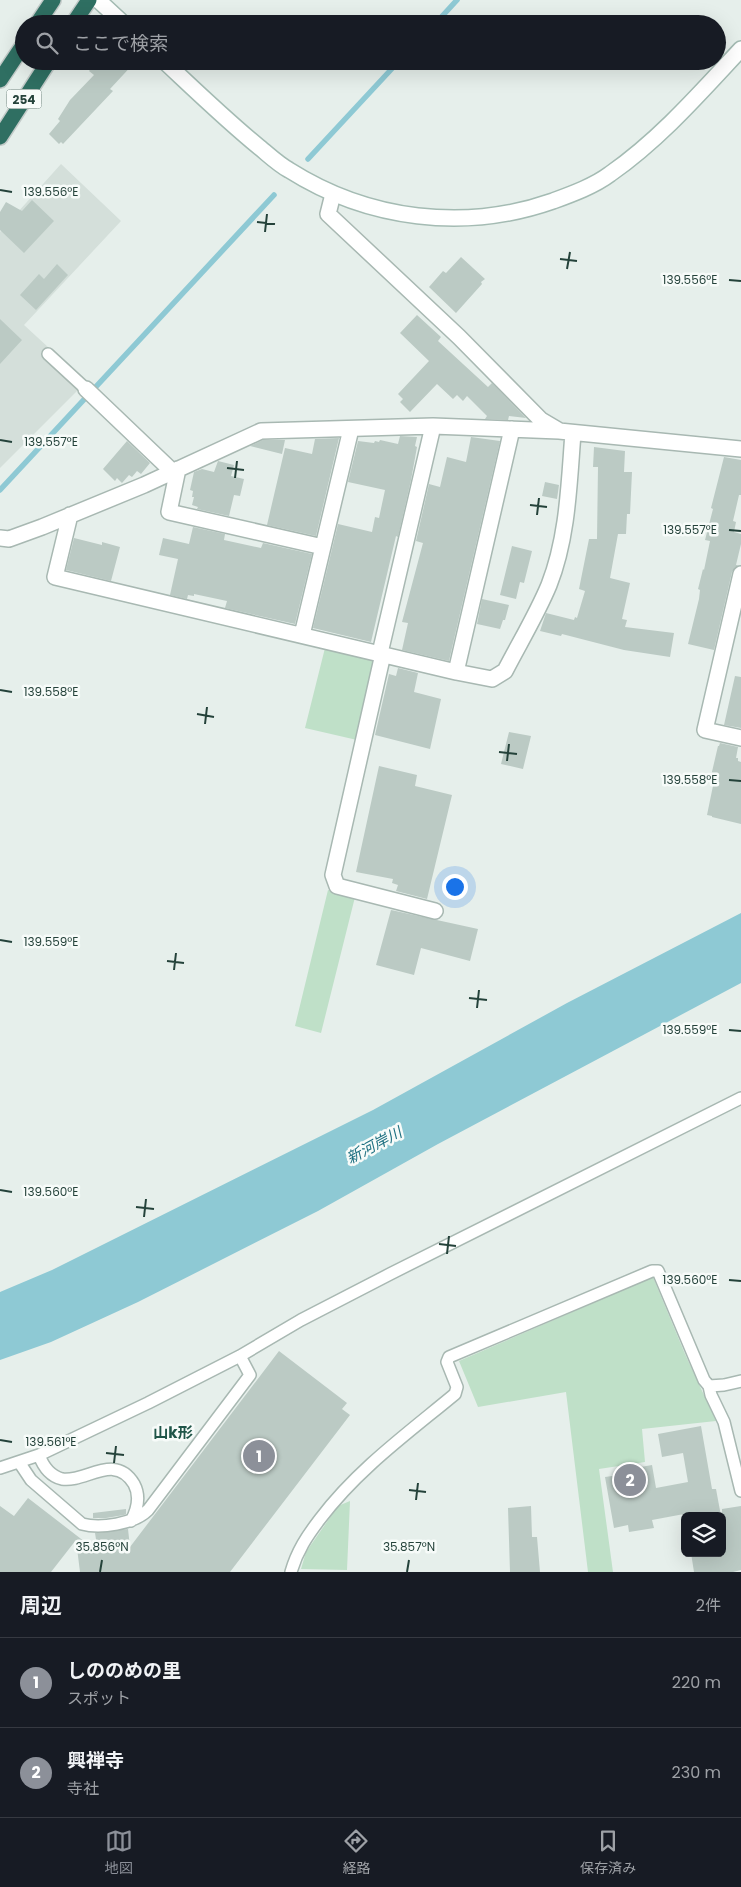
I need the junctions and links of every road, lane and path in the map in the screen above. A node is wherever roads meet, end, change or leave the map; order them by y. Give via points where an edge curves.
1 (53, 0) edge
2 (89, 0) edge
3 (98, 0) edge
4 (43, 15) edge
5 (79, 15) edge
6 (114, 15) edge
7 (741, 49) edge
8 (15, 58) edge
9 (726, 65) edge
10 (42, 70) edge
11 (174, 70) edge
12 (721, 70) edge
13 (0, 80) edge
14 (0, 136) edge
15 (332, 194) junction
16 (48, 354) dead end
17 (91, 393) joint
18 (433, 426) junction
19 (351, 429) junction
20 (512, 429) junction
21 (566, 432) junction
22 (741, 450) edge
23 (175, 470) junction
24 (70, 516) junction
25 (0, 538) edge
26 (323, 547) junction
27 (741, 577) edge
28 (302, 635) junction
29 (382, 654) junction
30 (456, 672) junction
31 (741, 738) edge
32 (435, 911) dead end
33 (741, 1098) edge
34 (240, 1356) junction
35 (741, 1381) edge
36 (709, 1386) junction
37 (39, 1455) junction
38 (19, 1462) junction
39 (0, 1468) edge
40 (741, 1491) edge
41 (131, 1521) junction
42 (291, 1572) edge

1 - 4 highway
2 - 5 highway
3 - 6 street
7 - 9 street
8 - 13 highway, 254
10 - 14 highway, 254
11 - 15 street via 239,131 288,170
12 - 15 street via 645,147 609,175 571,195 527,210 483,218 435,219 396,214
15 - 21 street via 328,214 459,337 541,420
16 - 17 lane
17 - 23 street
18 - 19 street
18 - 20 street
18 - 29 street
19 - 23 street via 261,431
19 - 26 street
20 - 21 street
20 - 30 street
21 - 22 street
21 - 30 street via 567,510 549,584 505,671 492,679
23 - 24 street
23 - 26 street via 169,512
24 - 25 street via 9,539
24 - 28 street via 55,577
26 - 28 street
27 - 31 street via 705,730
28 - 29 street
29 - 30 street
29 - 32 street via 333,875 337,886
33 - 34 lane via 390,1274
34 - 37 lane
34 - 41 lane via 250,1375 148,1510
35 - 36 lane
36 - 40 lane via 724,1422
36 - 42 lane via 658,1271 652,1270 449,1357 447,1362 457,1387 455,1394 387,1448 333,1502 301,1544
37 - 38 lane
37 - 41 lane via 49,1472 64,1480 108,1470 127,1476 137,1490 138,1500
38 - 39 lane
38 - 41 lane via 31,1480 82,1524

